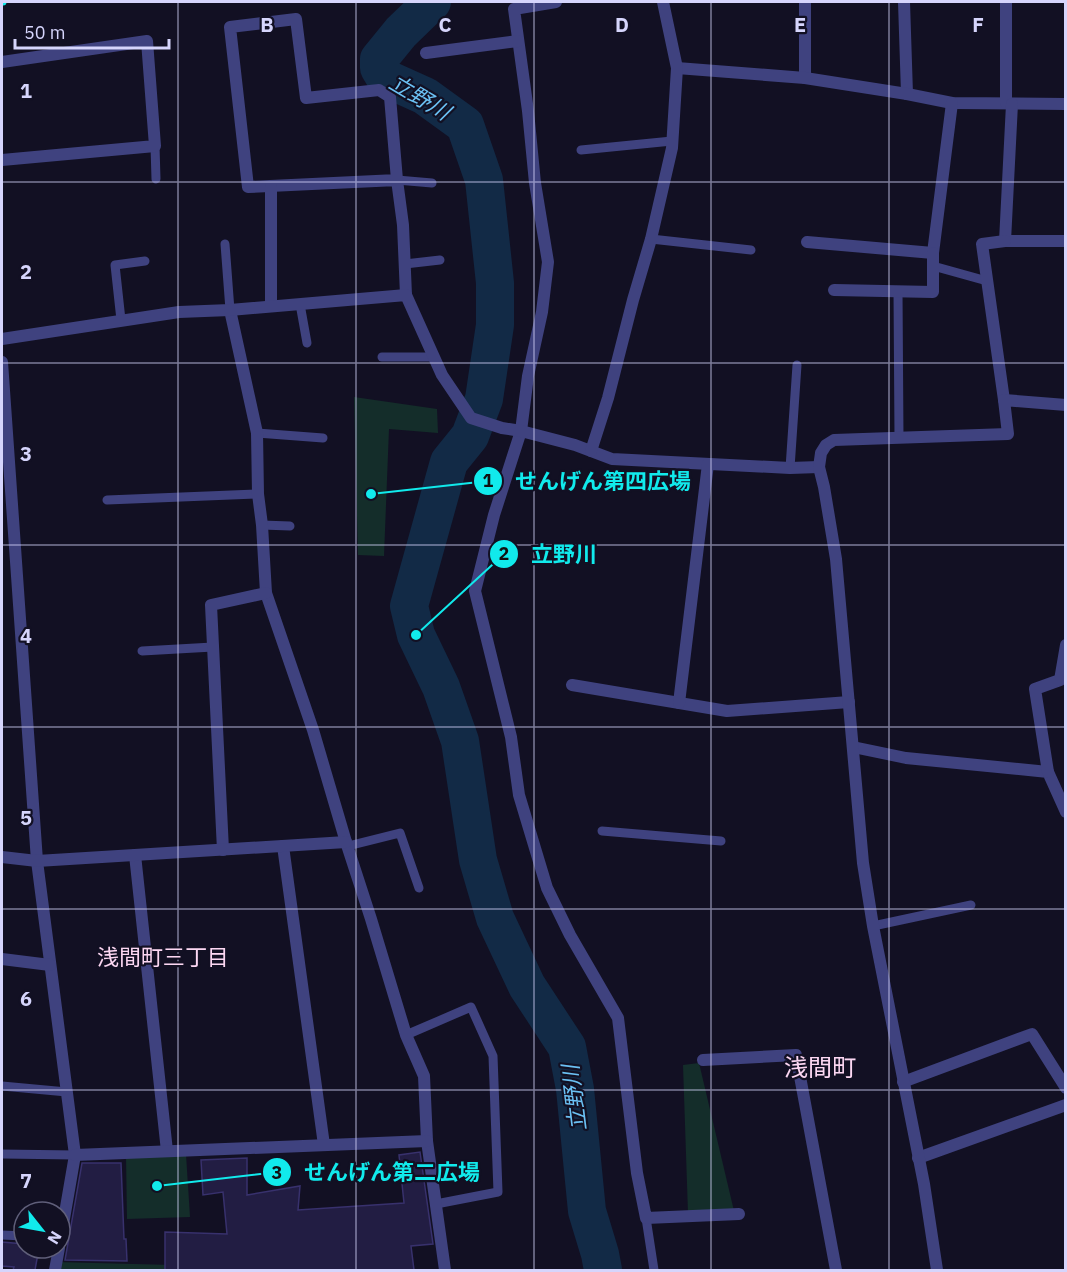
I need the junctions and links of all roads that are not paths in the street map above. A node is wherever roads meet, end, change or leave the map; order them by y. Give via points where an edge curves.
1 (556, 2) edge
2 (663, 2) edge
3 (805, 2) edge
4 (904, 2) edge
5 (1006, 2) edge
6 (518, 41) junction
7 (426, 53) dead end
8 (2, 62) edge
9 (677, 68) junction
10 (806, 78) junction
11 (907, 94) junction
12 (952, 103) junction
13 (1009, 104) junction
14 (1065, 104) edge
15 (672, 141) junction
16 (155, 146) junction
17 (580, 150) dead end
18 (2, 160) edge
19 (156, 179) dead end
20 (397, 180) junction
21 (432, 183) dead end
22 (271, 187) junction
23 (651, 239) junction
24 (1005, 241) junction
25 (1065, 241) edge
26 (807, 242) dead end
27 (225, 243) dead end
28 (751, 250) dead end
29 (933, 253) junction
30 (440, 260) dead end
31 (146, 261) dead end
32 (405, 264) junction
33 (933, 266) junction
34 (987, 281) junction
35 (834, 290) dead end
36 (898, 291) junction
37 (406, 295) junction
38 (300, 304) junction
39 (271, 306) junction
40 (230, 310) junction
41 (121, 320) junction
42 (2, 339) edge
43 (307, 343) dead end
44 (382, 357) dead end
45 (434, 357) junction
46 (2, 362) edge
47 (797, 365) dead end
48 (1004, 400) junction
49 (1065, 405) edge
50 (520, 431) junction
51 (257, 433) junction
52 (323, 438) dead end
53 (899, 438) junction
54 (591, 451) junction
55 (708, 464) junction
56 (819, 467) junction
57 (790, 468) junction
58 (258, 494) junction
59 (107, 500) dead end
60 (262, 525) junction
61 (290, 526) dead end
62 (266, 593) junction
63 (1065, 645) edge
64 (213, 647) junction
65 (142, 651) dead end
66 (1063, 680) edge
67 (572, 685) dead end
68 (849, 702) junction
69 (679, 703) junction
70 (853, 747) junction
71 (1048, 772) junction
72 (1065, 813) edge
73 (602, 831) dead end
74 (721, 842) dead end
75 (347, 844) junction
76 (283, 846) junction
77 (223, 850) junction
78 (135, 855) junction
79 (2, 857) edge
80 (37, 861) junction
81 (419, 888) dead end
82 (971, 905) dead end
83 (873, 926) junction
84 (2, 959) edge
85 (50, 965) junction
86 (405, 1035) junction
87 (703, 1060) dead end
88 (903, 1082) junction
89 (2, 1086) edge
90 (1065, 1088) edge
91 (67, 1092) junction
92 (1065, 1105) edge
93 (427, 1141) junction
94 (324, 1145) junction
95 (167, 1151) junction
96 (2, 1154) edge
97 (75, 1155) junction
98 (918, 1158) junction
99 (67, 1200) edge
100 (436, 1204) junction
101 (739, 1214) dead end
102 (646, 1218) junction
103 (445, 1270) edge
104 (654, 1270) edge
105 (836, 1270) edge
106 (937, 1270) edge

1 - 6 street via 514,9
2 - 9 street
3 - 10 street
4 - 11 street
5 - 13 street
6 - 7 street
6 - 50 street via 548,262
8 - 16 street via 147,41
9 - 10 street
9 - 15 street
10 - 11 street
11 - 12 street
12 - 13 street
12 - 29 street
13 - 14 street
13 - 24 street
15 - 17 lane
15 - 23 street
16 - 18 street
16 - 19 lane
20 - 21 lane
20 - 22 street
20 - 22 street via 390,97 379,90 306,98 296,20 230,27 248,187
20 - 32 street
22 - 39 street
23 - 28 lane
23 - 54 street
24 - 25 street
24 - 34 street via 982,244
26 - 29 street
27 - 40 lane
29 - 33 street
30 - 32 lane
31 - 41 lane via 115,265
32 - 37 street
33 - 34 lane
33 - 36 street via 933,292
34 - 48 street
35 - 36 street
36 - 53 lane
37 - 38 street
37 - 45 street
38 - 39 street
38 - 43 lane
39 - 40 street
40 - 41 street
40 - 51 street
41 - 42 street
44 - 45 lane
45 - 50 street via 471,418
46 - 80 street
47 - 57 lane
48 - 49 street
48 - 53 street via 1008,434
50 - 54 street
50 - 102 street via 475,591 511,737 519,795 547,888 618,1018
51 - 52 lane
51 - 58 street
53 - 56 street via 834,440 821,453
54 - 55 street via 612,459
55 - 57 street
55 - 69 street
56 - 57 street
56 - 68 street via 836,559
58 - 59 lane
58 - 60 street
60 - 61 lane
60 - 62 street
62 - 64 street via 211,605
62 - 75 street
63 - 66 street
64 - 65 lane
64 - 77 street
66 - 71 street via 1035,689
67 - 69 street
68 - 69 street via 727,711
68 - 70 street
70 - 71 street via 906,758
70 - 83 street
71 - 72 street
73 - 74 lane
75 - 76 street
75 - 81 lane via 400,833
75 - 86 street
76 - 77 street
76 - 94 street
77 - 78 street
78 - 80 street
78 - 95 street
79 - 80 street
80 - 85 street
82 - 83 lane
83 - 88 street
84 - 85 street
85 - 91 street
86 - 93 street via 424,1076
86 - 100 lane via 471,1007 493,1056 498,1192
87 - 105 street via 796,1055
88 - 90 street via 1032,1034
88 - 98 street
89 - 91 lane
91 - 97 street
92 - 98 street
93 - 94 street
93 - 100 street
94 - 95 street
95 - 97 street
96 - 97 lane
97 - 99 street
98 - 106 street
100 - 103 street
101 - 102 street
102 - 104 lane

